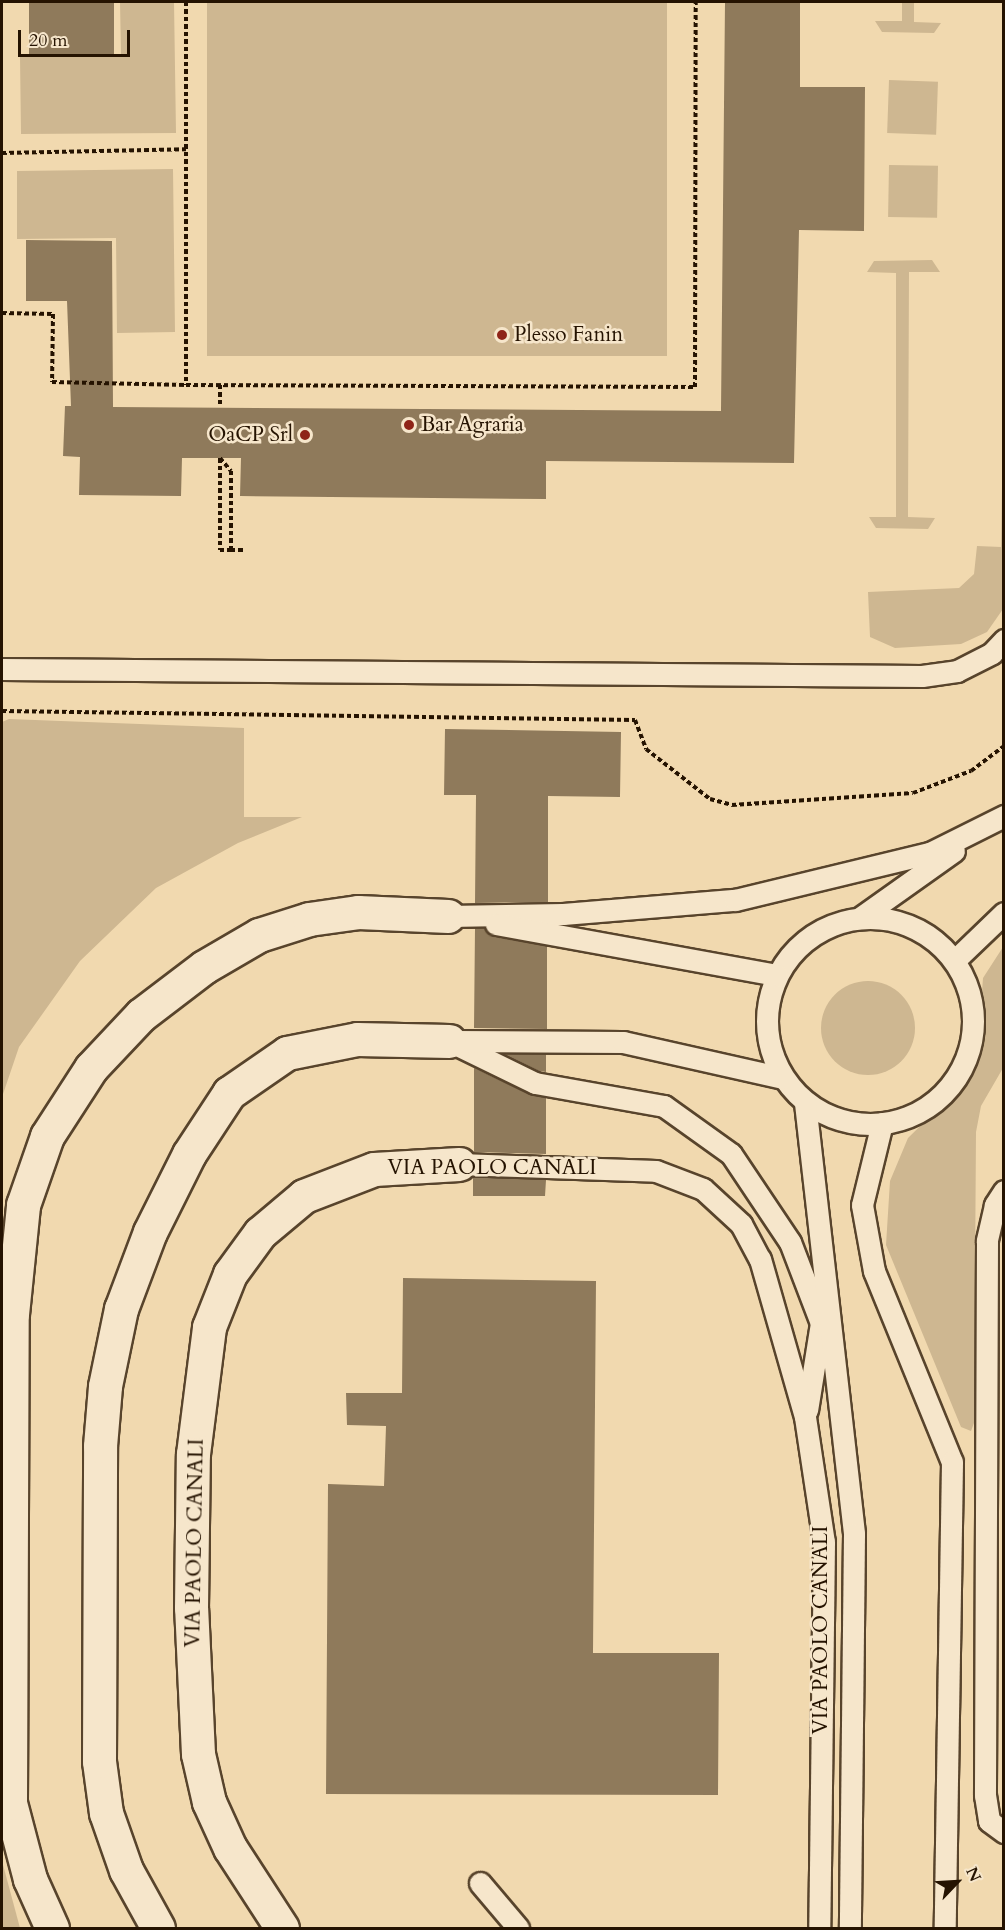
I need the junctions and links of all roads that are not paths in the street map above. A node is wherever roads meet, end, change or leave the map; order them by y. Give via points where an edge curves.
1 (1004, 640) edge
2 (2, 669) edge
3 (1000, 819) edge
4 (1004, 912) edge
5 (448, 916) junction
6 (861, 917) junction
7 (955, 960) junction
8 (776, 975) junction
9 (449, 1041) junction
10 (783, 1078) junction
11 (806, 1103) junction
12 (882, 1124) junction
13 (459, 1164) joint
14 (1004, 1191) edge
15 (805, 1417) junction
16 (1004, 1832) edge
17 (480, 1883) dead end
18 (52, 1929) edge
19 (158, 1929) edge
20 (282, 1929) edge
21 (518, 1929) edge
22 (819, 1929) edge
23 (850, 1929) edge
24 (945, 1929) edge

1 - 2 lane via 992,653 957,671 922,676
3 - 5 lane via 930,853 735,900 563,914
3 - 6 lane
4 - 7 lane
5 - 8 lane
5 - 18 street via 358,912 309,919 259,935 204,968 141,1015 92,1068 47,1136 23,1205 12,1314 10,1803 30,1879
6 - 7 lane via 897,920 929,935
6 - 8 lane via 816,933 797,946
7 - 12 lane via 969,990 974,1023 969,1055 953,1084 929,1107
8 - 10 lane via 766,1010 769,1045
9 - 10 lane via 623,1042
9 - 15 lane via 535,1083 664,1106 731,1154 790,1242 821,1323
9 - 19 street via 357,1039 287,1053 229,1094 184,1163 150,1232 121,1309 105,1386 100,1446 99,1761 106,1813 126,1870
10 - 11 lane
11 - 12 lane via 834,1119
11 - 23 lane via 854,1534
12 - 24 lane via 862,1205 873,1271 952,1462
13 - 15 lane, VIA PAOLO CANALI via 656,1171 703,1189 741,1224 759,1259
13 - 20 street, VIA PAOLO CANALI via 374,1169 304,1196 254,1241 230,1274 209,1327 193,1454 190,1608 198,1754 209,1802 230,1848
14 - 16 lane via 995,1205 987,1241 984,1795 989,1821
15 - 22 lane, VIA PAOLO CANALI via 824,1542
17 - 21 lane

